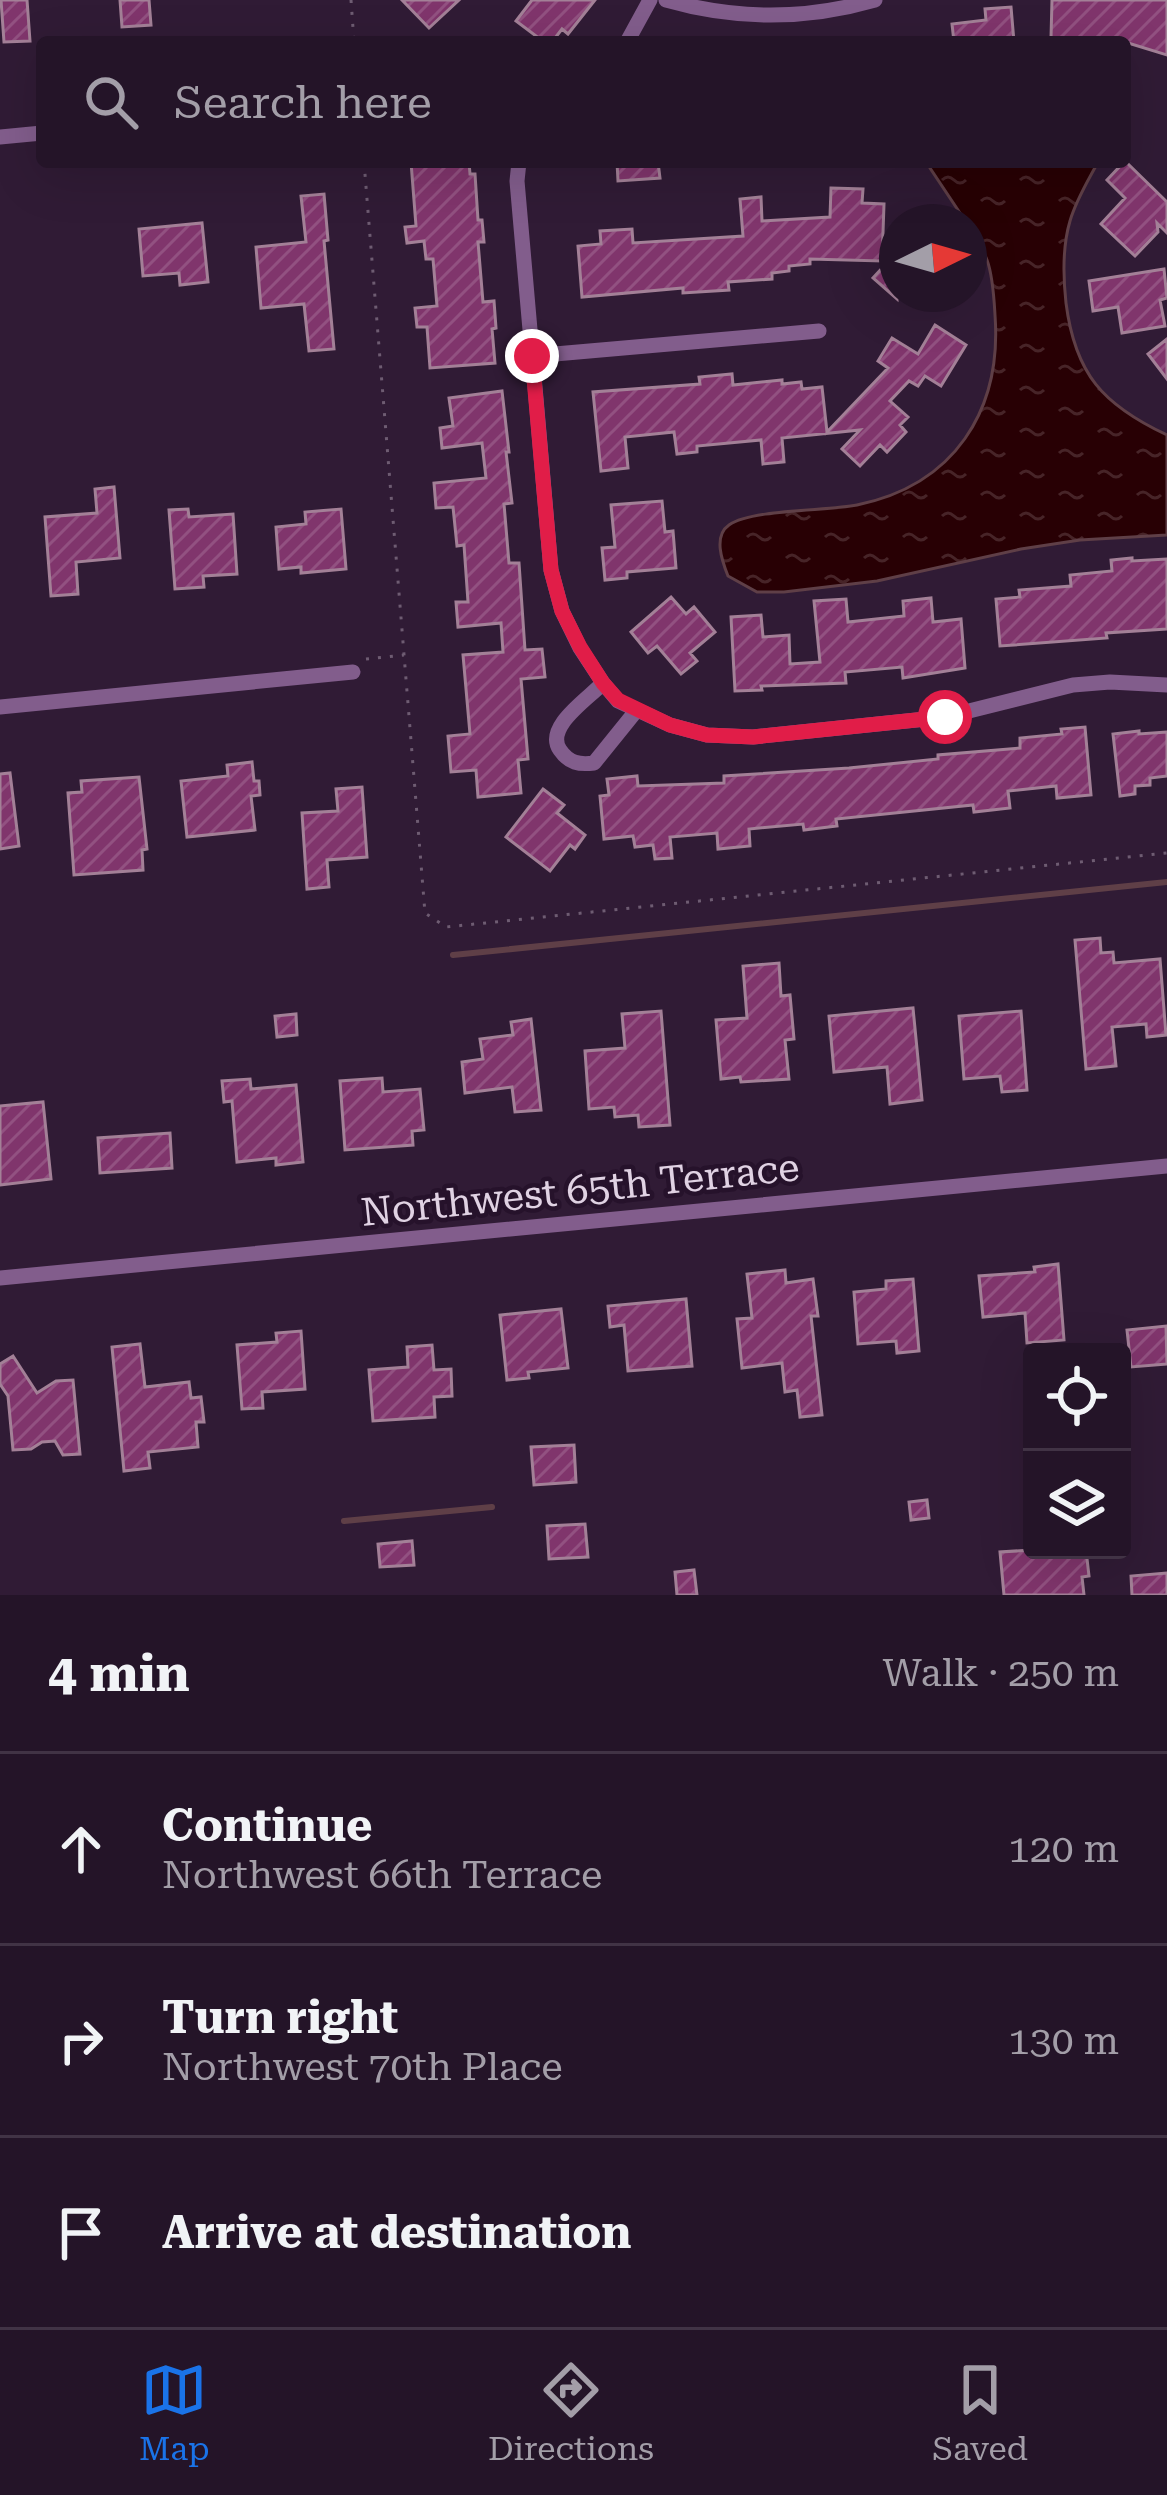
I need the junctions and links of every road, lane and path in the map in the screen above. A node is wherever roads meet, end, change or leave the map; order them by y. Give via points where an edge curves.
1 (351, 0) edge
2 (650, 0) edge
3 (667, 0) edge
4 (875, 0) edge
5 (354, 36) edge
6 (630, 36) edge
7 (36, 134) edge
8 (0, 137) edge
9 (518, 168) edge
10 (819, 331) dead end
11 (532, 356) junction
12 (406, 655) dead end
13 (353, 672) joint
14 (603, 683) junction
15 (1167, 685) edge
16 (0, 706) edge
17 (636, 711) junction
18 (1167, 1166) edge
19 (0, 1278) edge

1 - 5 path
2 - 6 street
3 - 4 street via 792,16
7 - 8 street
9 - 11 street
10 - 11 street
11 - 14 street via 551,570 562,611
12 - 13 path via 360,661
13 - 16 street
14 - 17 street
14 - 17 street via 557,728 564,757 594,763
15 - 17 street via 1073,685 945,717 753,737 707,735
18 - 19 street, Northwest 65th Terrace

